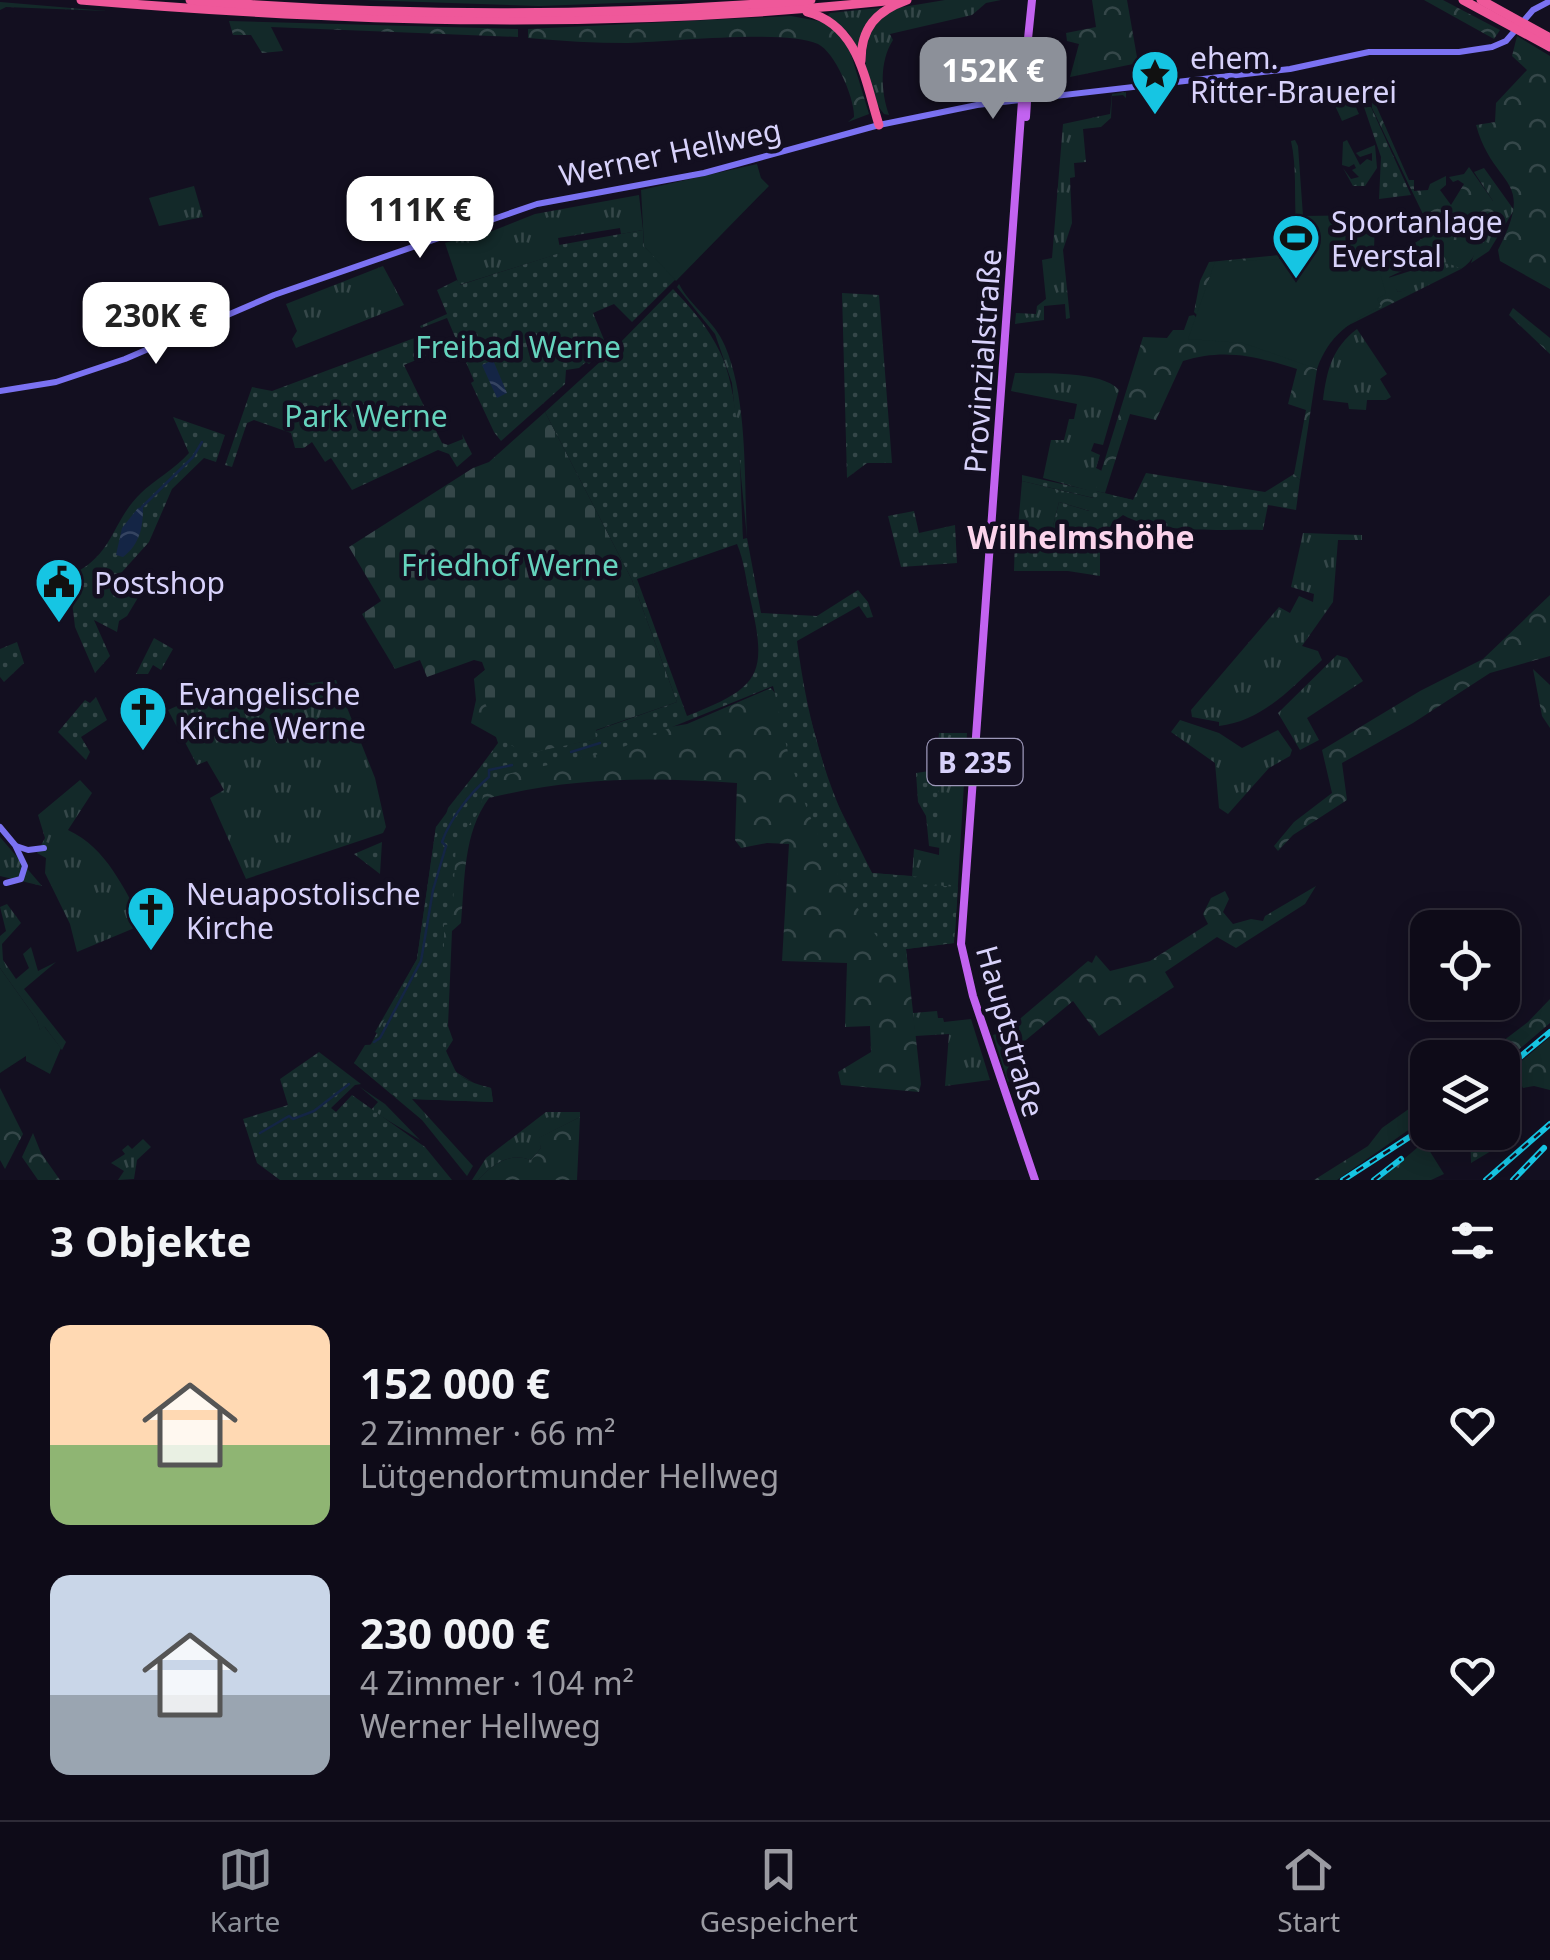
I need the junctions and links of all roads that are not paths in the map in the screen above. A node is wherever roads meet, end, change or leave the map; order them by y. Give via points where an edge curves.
1 (81, 0) edge
2 (190, 0) edge
3 (811, 0) edge
4 (896, 0) edge
5 (906, 0) edge
6 (1032, 0) edge
7 (1463, 0) edge
8 (1482, 0) edge
9 (1550, 1) edge
10 (778, 3) junction
11 (790, 5) edge
12 (1506, 18) junction
13 (1538, 36) junction
14 (1550, 38) edge
15 (1550, 48) edge
16 (861, 69) junction
17 (1025, 101) junction
18 (879, 126) junction
19 (0, 391) edge
20 (990, 566) joint
21 (0, 827) edge
22 (15, 845) junction
23 (44, 848) dead end
24 (6, 883) dead end
25 (1032, 1180) edge

1 - 11 highway via 430,22 596,21
2 - 10 highway via 479,13
3 - 10 highway
4 - 11 highway
5 - 16 highway via 869,24
6 - 17 main road, Provinzialstraße / B 235
7 - 12 highway
8 - 12 highway
9 - 17 main road, Werner Hellweg via 1497,46 1365,52 1290,69
10 - 11 highway
11 - 16 highway via 840,28
12 - 13 highway
13 - 14 highway
13 - 15 highway
16 - 18 highway
17 - 18 main road, Werner Hellweg
17 - 20 main road, Provinzialstraße / B 235
18 - 19 main road, Werner Hellweg via 704,174 518,209 274,295 56,382
20 - 25 main road, Hauptstraße / B 235 via 960,944
21 - 22 main road
22 - 23 main road
22 - 24 main road via 24,874

